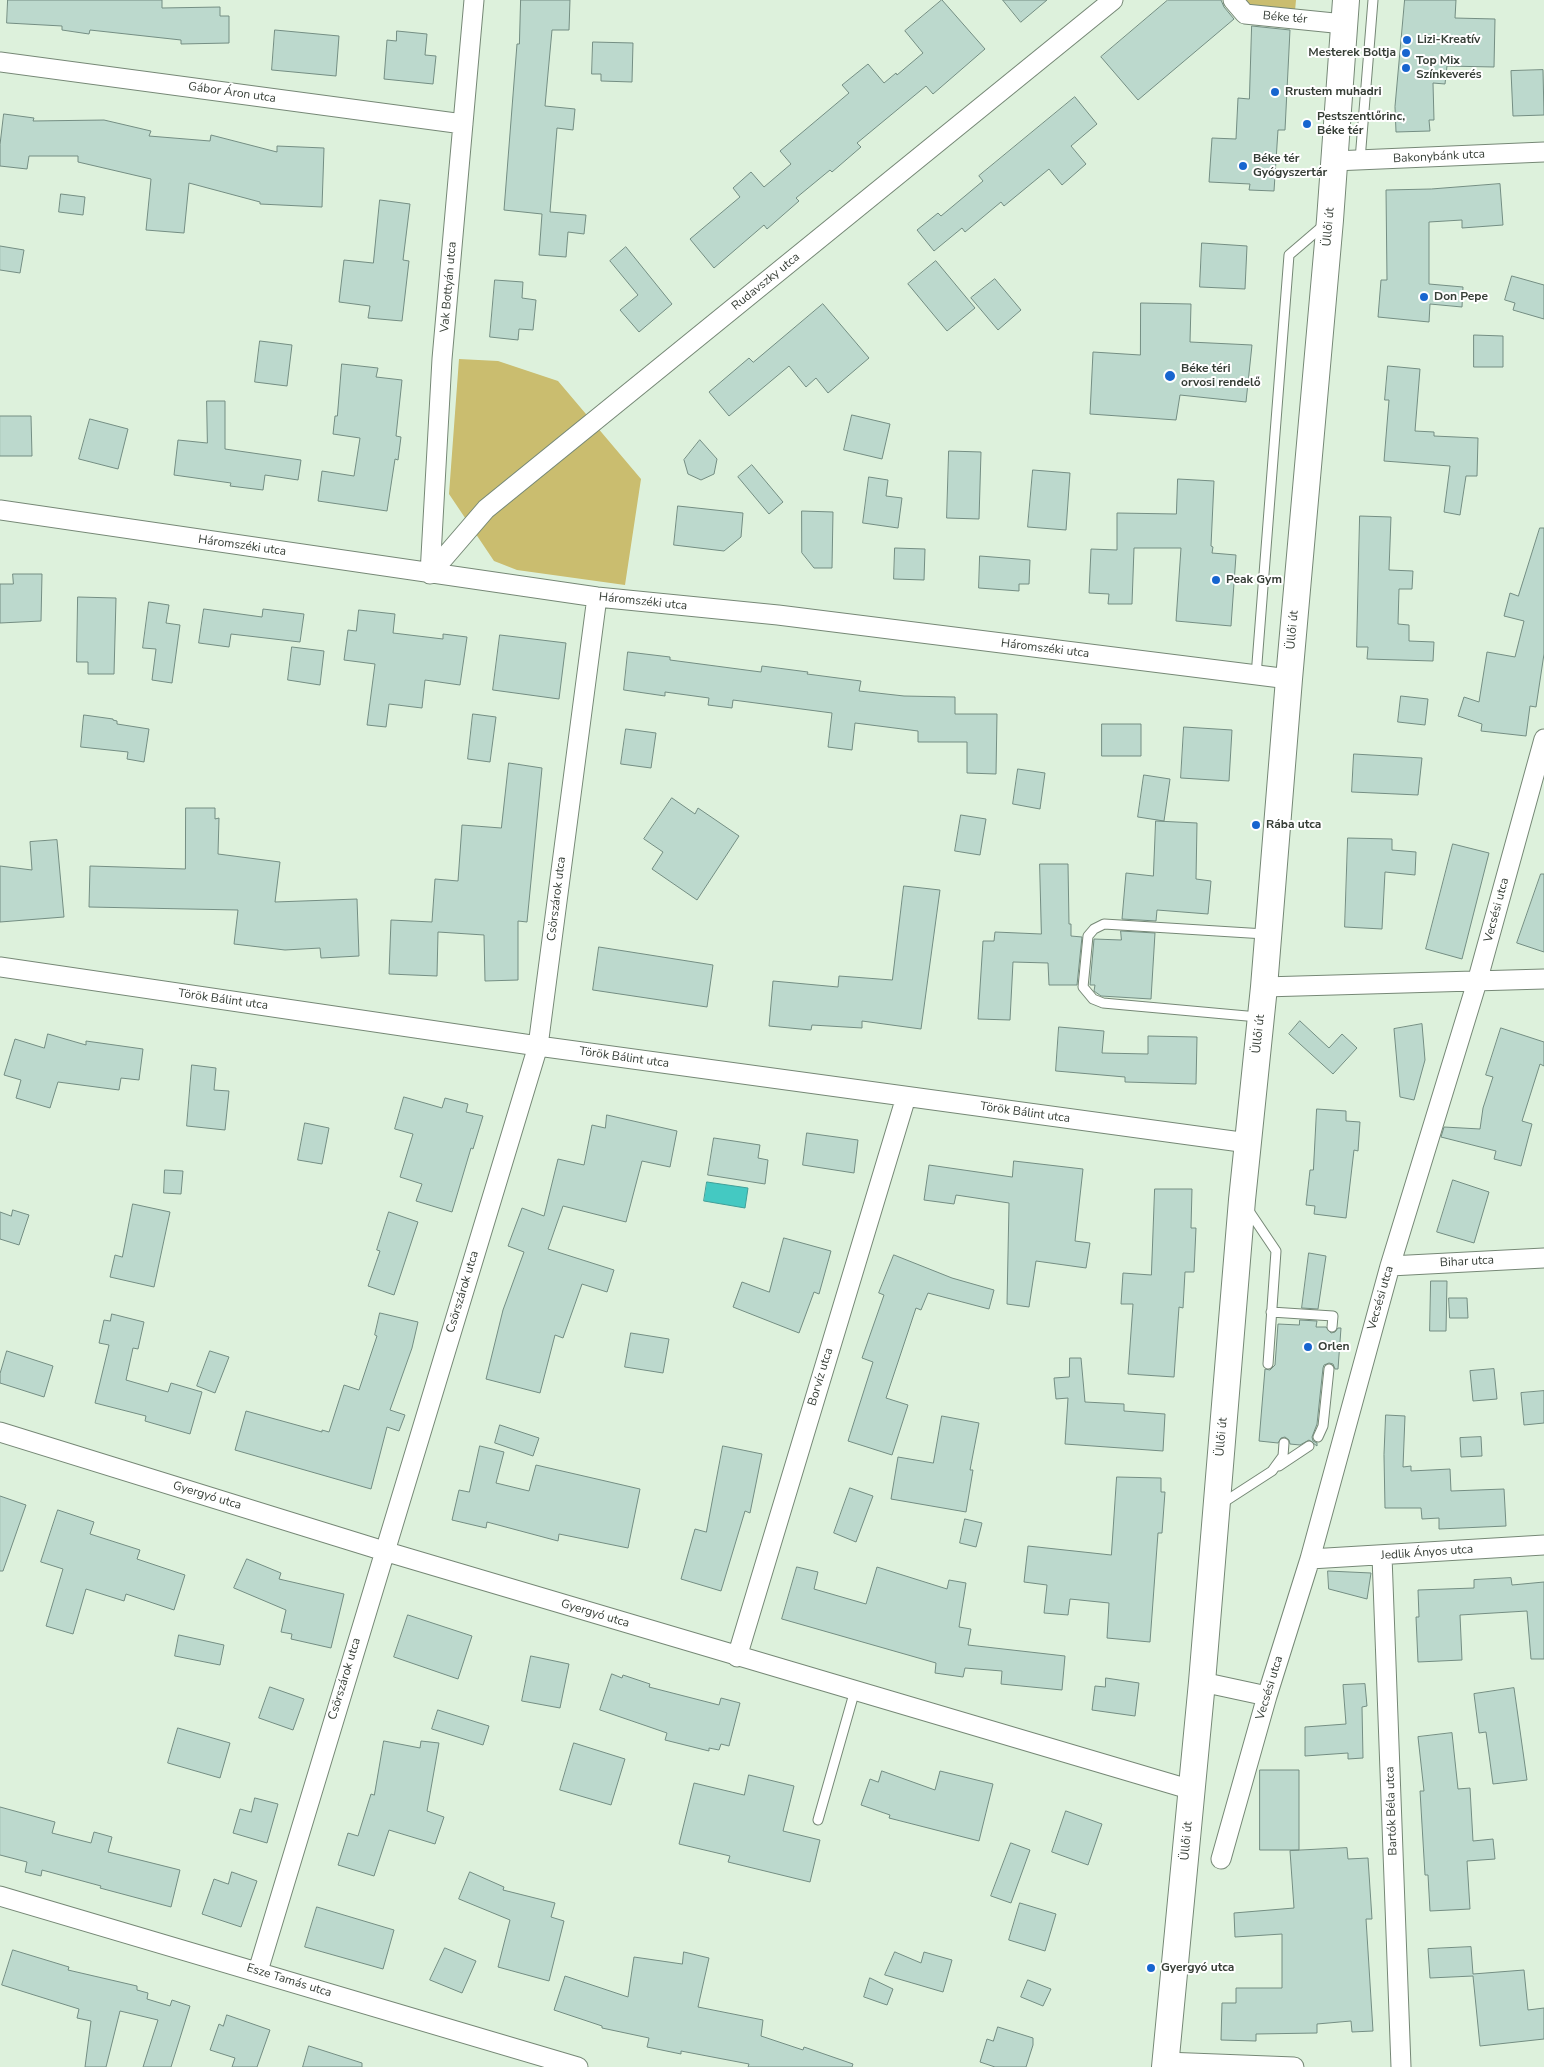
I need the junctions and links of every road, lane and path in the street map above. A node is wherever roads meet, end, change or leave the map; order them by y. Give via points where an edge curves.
1 (474, 0) edge
2 (1113, 0) edge
3 (1233, 0) edge
4 (1373, 0) edge
5 (1345, 12) edge
6 (0, 62) edge
7 (463, 124) junction
8 (1544, 152) edge
9 (1360, 160) junction
10 (1334, 161) junction
11 (1330, 220) junction
12 (0, 510) edge
13 (430, 574) junction
14 (597, 597) junction
15 (1256, 676) junction
16 (1288, 679) junction
17 (1544, 739) edge
18 (1268, 934) junction
19 (0, 967) edge
20 (1544, 979) edge
21 (1477, 982) junction
22 (1264, 988) junction
23 (1260, 1017) junction
24 (538, 1046) junction
25 (906, 1097) junction
26 (1248, 1143) junction
27 (1242, 1200) junction
28 (1544, 1258) edge
29 (1390, 1266) junction
30 (1271, 1312) junction
31 (1332, 1327) dead end
32 (1268, 1364) dead end
33 (1329, 1369) dead end
34 (0, 1432) edge
35 (1318, 1437) dead end
36 (1284, 1444) dead end
37 (1309, 1446) dead end
38 (1272, 1471) junction
39 (1216, 1507) junction
40 (1544, 1545) edge
41 (384, 1551) junction
42 (1382, 1556) junction
43 (1310, 1559) junction
44 (737, 1657) junction
45 (1202, 1682) junction
46 (855, 1690) junction
47 (1267, 1696) junction
48 (1192, 1790) junction
49 (818, 1820) dead end
50 (1221, 1859) dead end
51 (0, 1896) edge
52 (258, 1971) junction
53 (1165, 2064) edge
54 (578, 2067) edge
55 (1294, 2067) edge
56 (1401, 2067) edge

1 - 7 street, Vak Bottyán utca
2 - 13 street, Rudavszky utca via 486,509
3 - 5 street, Béke tér via 1245,14
4 - 9 lane
5 - 10 main road, Üllői út
6 - 7 street, Gábor Áron utca
7 - 13 street, Vak Bottyán utca via 442,358
8 - 9 street, Bakonybánk utca
9 - 10 street, Bakonybánk utca
10 - 11 main road, Üllői út
11 - 15 lane via 1289,255
11 - 16 main road, Üllői út
12 - 13 street, Háromszéki utca
13 - 14 street, Háromszéki utca
14 - 15 street, Háromszéki utca via 778,615
14 - 24 street, Csörszárok utca
15 - 16 street, Háromszéki utca
16 - 18 main road, Üllői út
17 - 21 street, Vecsési utca
18 - 22 main road, Üllői út
18 - 23 lane via 1104,924 1094,928 1088,936 1083,987 1093,1000 1103,1003
19 - 24 street, Török Bálint utca
20 - 21 street
21 - 22 street
21 - 29 street, Vecsési utca
22 - 23 main road, Üllői út
23 - 26 main road, Üllői út
24 - 25 street, Török Bálint utca
24 - 41 street, Csörszárok utca
25 - 26 street, Török Bálint utca
25 - 44 street, Borvíz utca
26 - 27 main road, Üllői út
27 - 30 lane via 1276,1251
27 - 39 main road, Üllői út
28 - 29 street, Bihar utca
29 - 43 street, Vecsési utca
30 - 31 lane via 1333,1316
30 - 32 lane
33 - 35 lane via 1324,1426
34 - 41 street, Gyergyó utca
36 - 38 lane via 1283,1456
37 - 38 lane
38 - 39 lane
39 - 45 main road, Üllői út
40 - 42 street, Jedlik Ányos utca
41 - 44 street, Gyergyó utca
41 - 52 street, Csörszárok utca
42 - 43 street, Jedlik Ányos utca
42 - 56 street, Bartók Béla utca
43 - 47 street, Vecsési utca
44 - 46 street, Gyergyó utca
45 - 47 street
45 - 48 main road, Üllői út
46 - 48 street, Gyergyó utca
46 - 49 lane
47 - 50 street, Vecsési utca
48 - 53 main road, Üllői út
51 - 52 street, Esze Tamás utca
52 - 54 street, Esze Tamás utca
53 - 55 street

